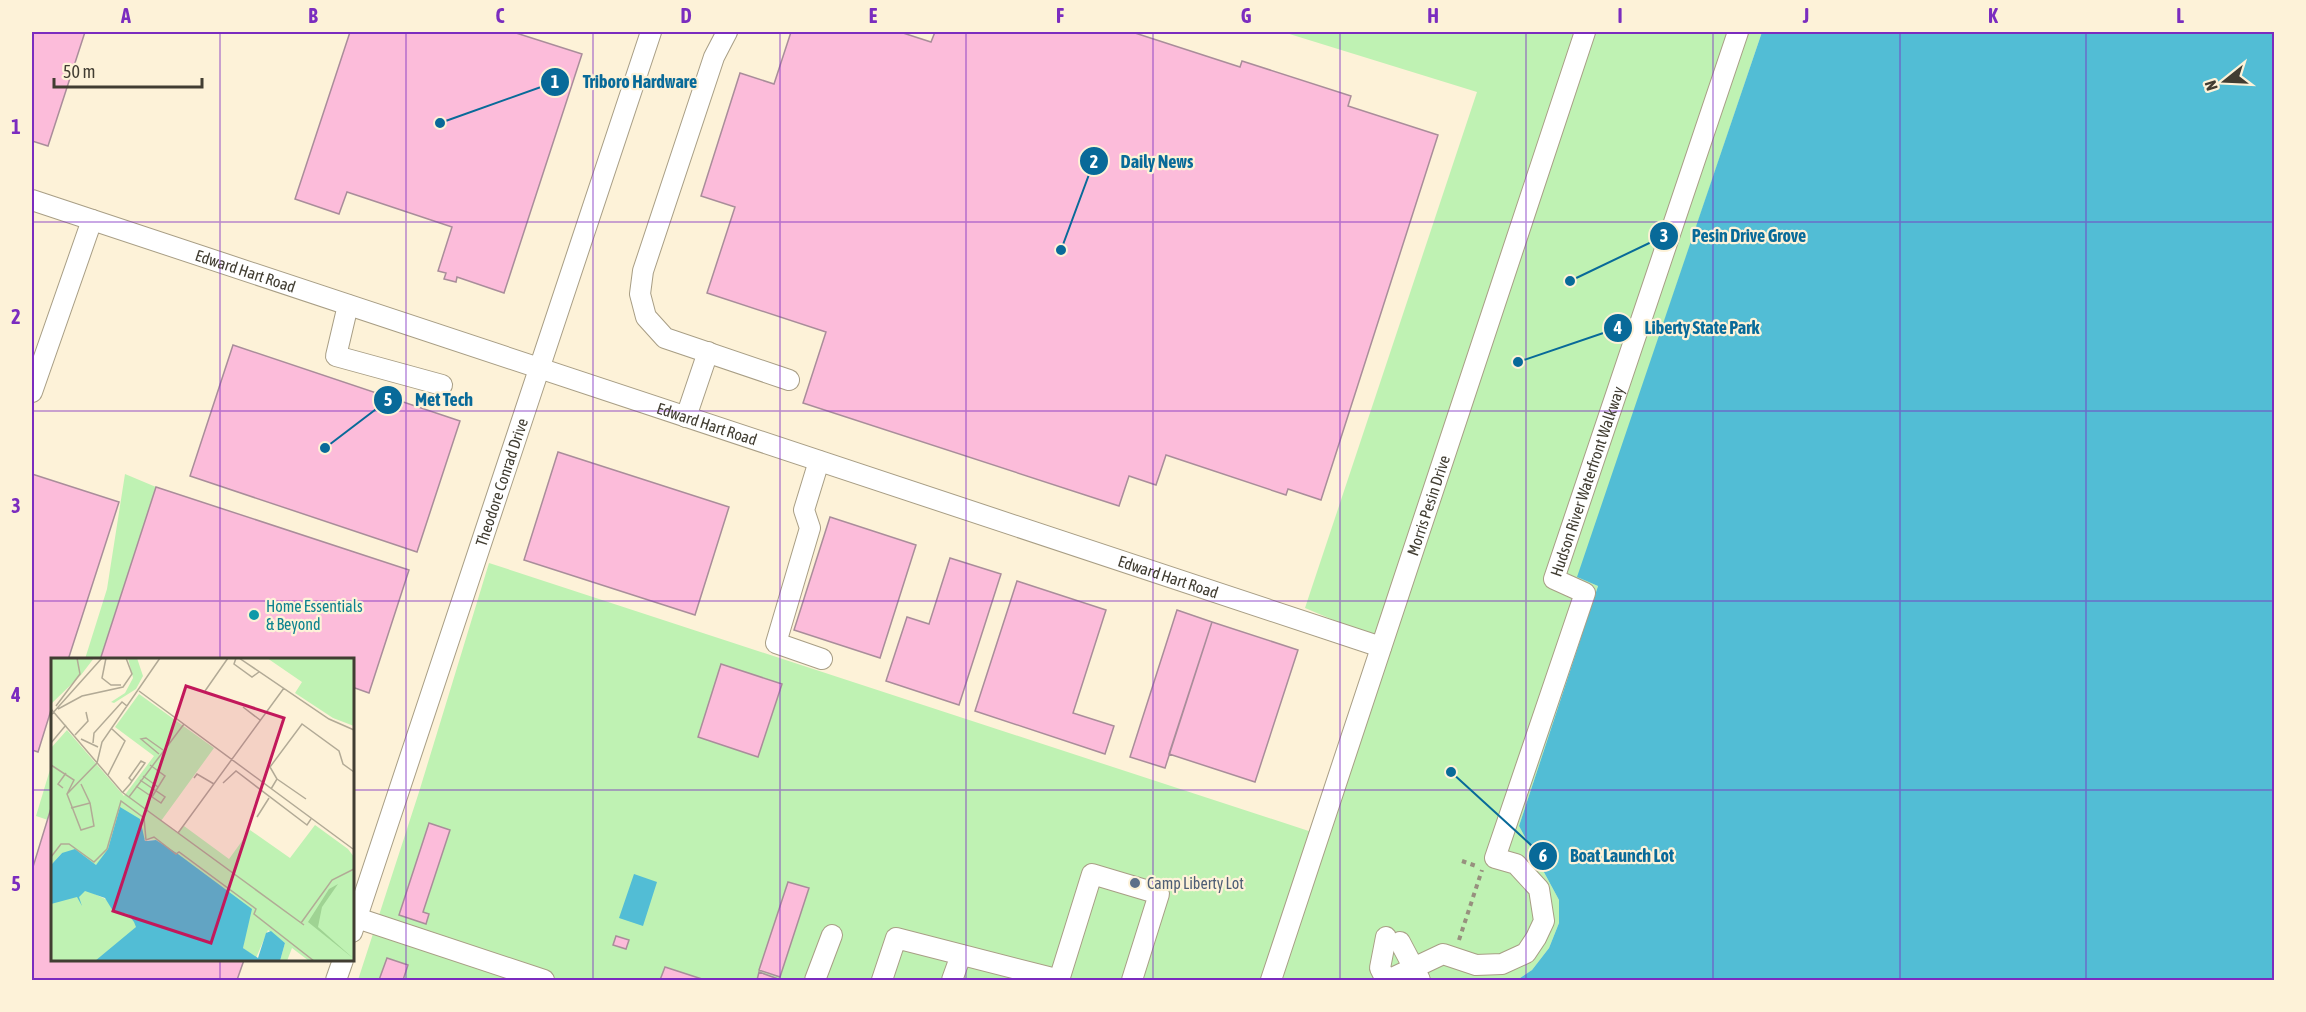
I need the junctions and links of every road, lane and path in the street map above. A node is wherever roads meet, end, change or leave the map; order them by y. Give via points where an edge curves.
1 (651, 32) edge
2 (727, 32) edge
3 (1585, 32) edge
4 (1738, 32) edge
5 (32, 200) edge
6 (92, 220) junction
7 (348, 305) junction
8 (708, 352) junction
9 (539, 368) junction
10 (789, 380) dead end
11 (442, 385) dead end
12 (32, 392) edge
13 (686, 417) junction
14 (819, 461) junction
15 (1381, 647) junction
16 (822, 659) dead end
17 (1462, 861) dead end
18 (1489, 863) junction
19 (355, 925) edge
20 (832, 935) dead end
21 (961, 955) junction
22 (1453, 958) junction
23 (343, 961) edge
24 (1417, 974) edge
25 (1012, 975) edge
26 (336, 981) edge
27 (544, 981) edge
28 (815, 981) edge
29 (882, 981) edge
30 (952, 981) edge
31 (1059, 981) edge
32 (1132, 981) edge
33 (1271, 981) edge
34 (1387, 981) edge

1 - 9 street, Theodore Conrad Drive
2 - 8 street via 714,57 643,271 640,294 646,317 665,338
3 - 15 street, Morris Pesin Drive
4 - 18 street, Hudson River Waterfront Walkway via 1554,579 1585,593
5 - 6 street, Edward Hart Road
6 - 7 street, Edward Hart Road
6 - 12 street
7 - 9 street, Edward Hart Road
7 - 11 street via 336,356
8 - 10 street
8 - 13 street
9 - 13 street, Edward Hart Road
9 - 19 street, Theodore Conrad Drive
13 - 14 street, Edward Hart Road
14 - 15 street, Edward Hart Road
14 - 16 street via 804,510 810,528 776,643
15 - 33 street, Morris Pesin Drive
17 - 18 path
18 - 22 path
18 - 22 street via 1516,864 1539,889 1544,921 1526,953 1502,964 1476,965
19 - 27 street
20 - 28 street
21 - 25 street
21 - 29 street via 896,938
21 - 30 street
22 - 24 street via 1443,954
23 - 26 street
24 - 34 street
24 - 34 street via 1393,940 1380,968
25 - 31 street
31 - 32 street via 1092,874 1159,894

